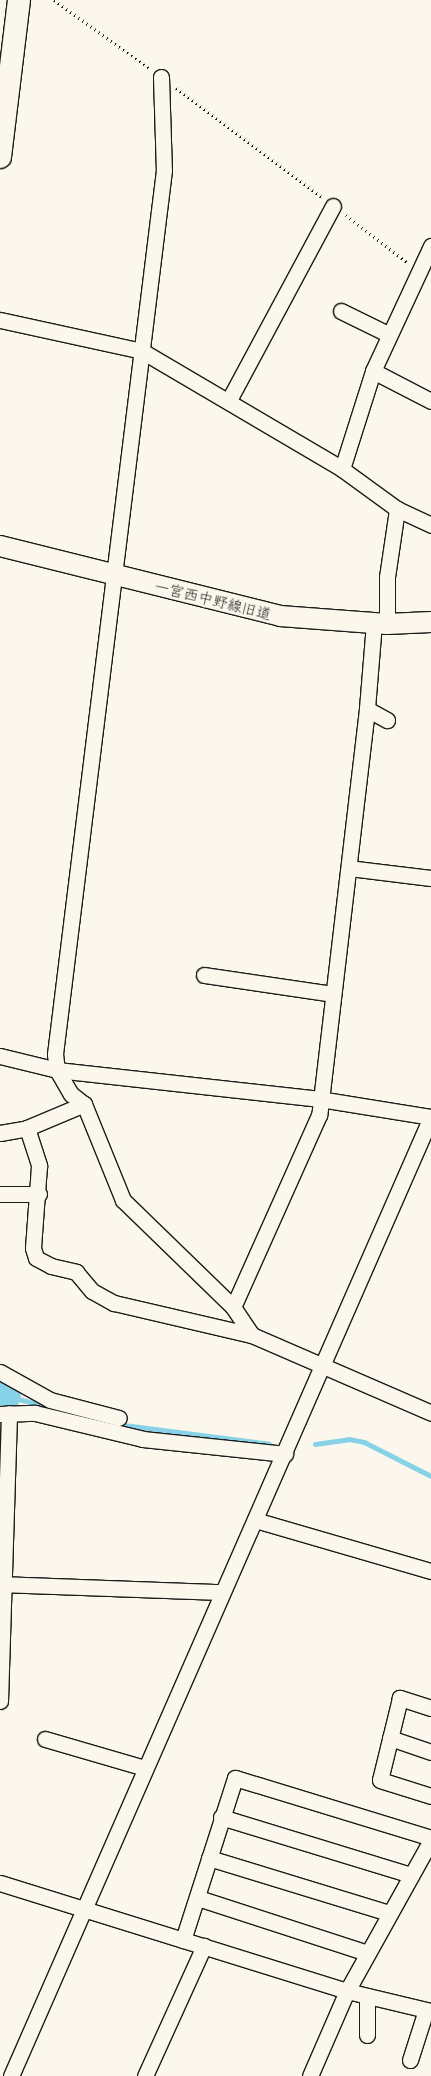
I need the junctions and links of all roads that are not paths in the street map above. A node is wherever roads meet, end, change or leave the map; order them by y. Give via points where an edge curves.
1 (19, 0) edge
2 (161, 77) road end
3 (0, 157) edge
4 (333, 206) road end
5 (431, 246) edge
6 (341, 311) dead end
7 (0, 320) edge
8 (388, 334) junction
9 (142, 351) junction
10 (372, 371) junction
11 (229, 400) junction
12 (431, 401) edge
13 (342, 470) junction
14 (397, 510) junction
15 (431, 525) edge
16 (0, 546) edge
17 (112, 575) junction
18 (431, 622) edge
19 (381, 624) junction
20 (367, 709) junction
21 (387, 720) dead end
22 (349, 868) junction
23 (431, 878) edge
24 (204, 975) dead end
25 (332, 994) junction
26 (0, 1056) edge
27 (57, 1070) junction
28 (320, 1099) junction
29 (84, 1104) junction
30 (431, 1117) edge
31 (27, 1128) junction
32 (0, 1133) edge
33 (0, 1194) edge
34 (39, 1194) junction
35 (232, 1307) junction
36 (252, 1335) junction
37 (323, 1366) junction
38 (0, 1372) edge
39 (431, 1413) edge
40 (4, 1414) edge
41 (119, 1418) dead end
42 (285, 1454) junction
43 (255, 1520) junction
44 (431, 1571) edge
45 (2, 1585) edge
46 (222, 1592) junction
47 (0, 1701) edge
48 (431, 1708) edge
49 (390, 1738) junction
50 (45, 1739) dead end
51 (431, 1752) edge
52 (146, 1768) junction
53 (431, 1796) edge
54 (221, 1817) junction
55 (431, 1839) edge
56 (209, 1858) junction
57 (410, 1876) junction
58 (0, 1883) edge
59 (198, 1898) junction
60 (85, 1911) junction
61 (389, 1913) junction
62 (184, 1940) junction
63 (204, 1946) junction
64 (367, 1953) junction
65 (347, 1991) junction
66 (367, 1996) junction
67 (429, 2011) edge
68 (367, 2036) dead end
69 (410, 2060) dead end
70 (11, 2076) edge
71 (145, 2076) edge
72 (310, 2076) edge

1 - 3 main road
2 - 9 street via 164,170
4 - 11 street
5 - 8 street
6 - 8 street
7 - 9 street
8 - 10 street
9 - 11 street
9 - 17 street
10 - 12 street
10 - 13 street
11 - 13 street
13 - 14 street
14 - 15 street
14 - 19 street
16 - 17 street, 一宮西中野線旧道
17 - 19 street, 一宮西中野線旧道 via 280,616
17 - 27 street via 54,1054
18 - 19 street, 一宮西中野線旧道
19 - 20 street
20 - 21 street
20 - 22 street
22 - 23 street
22 - 25 street
24 - 25 street
25 - 28 street
26 - 27 street
27 - 28 street
27 - 29 street via 71,1094
28 - 30 street
28 - 35 street via 319,1115
29 - 31 street
29 - 35 street via 123,1200
30 - 37 street
31 - 32 street
31 - 34 street via 39,1166
33 - 34 street
34 - 36 street via 33,1248 36,1258 51,1266 76,1272 92,1291 114,1303
35 - 36 street
36 - 37 street
37 - 39 street
37 - 42 street
38 - 41 street via 50,1400
40 - 42 street via 35,1413 143,1438
40 - 45 street
42 - 43 street
43 - 44 street
43 - 46 street
45 - 46 street
45 - 47 street
46 - 52 street
48 - 49 street via 400,1698
49 - 51 street
49 - 53 street via 380,1780
50 - 52 street
52 - 60 street
54 - 55 street via 235,1778
54 - 56 street
54 - 57 street
55 - 57 street
56 - 59 street
56 - 61 street
57 - 61 street
58 - 60 street
59 - 62 street
59 - 64 street
60 - 62 street
60 - 70 street
61 - 64 street
62 - 63 street
63 - 65 street
63 - 71 street
64 - 65 street
65 - 66 street
65 - 72 street
66 - 67 street
66 - 68 street
67 - 69 street

